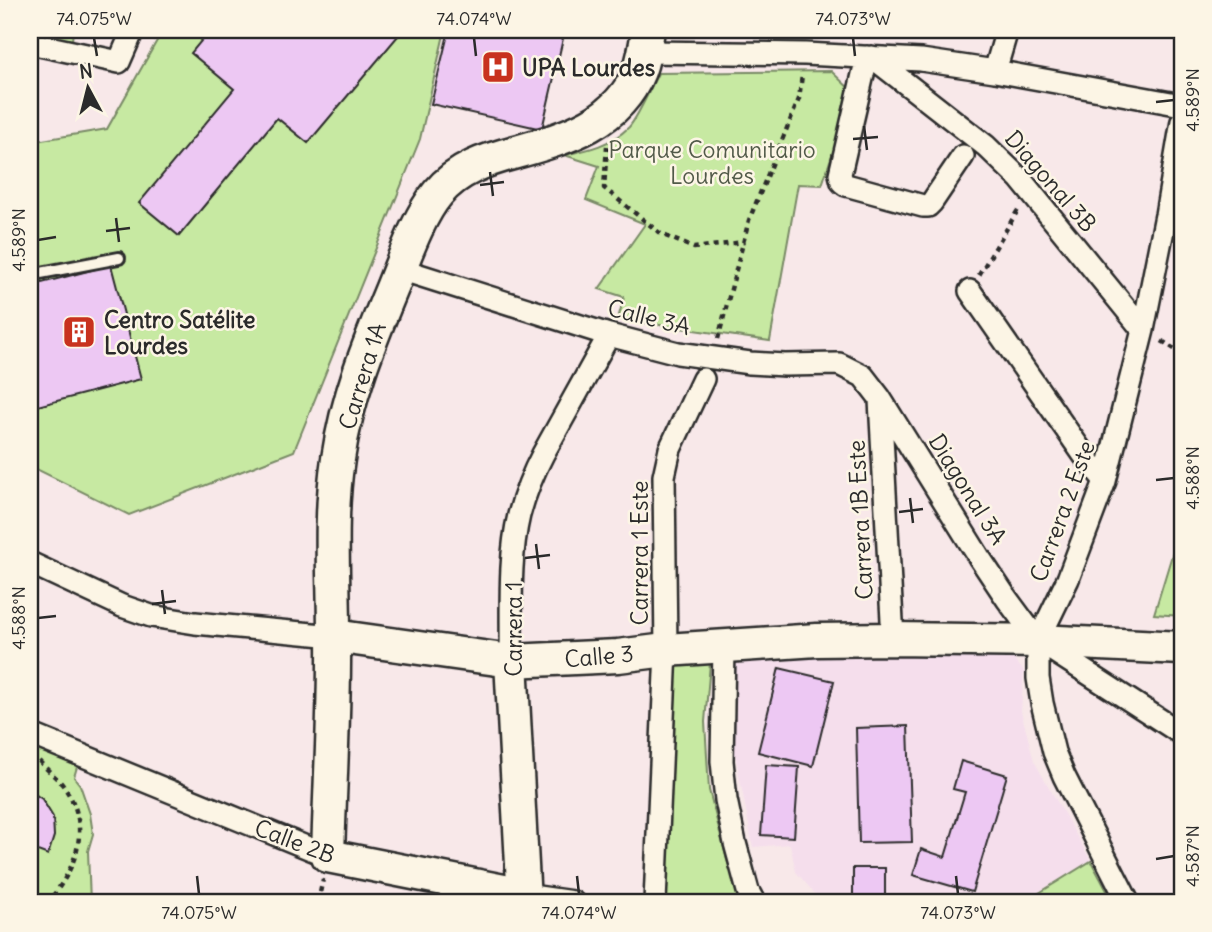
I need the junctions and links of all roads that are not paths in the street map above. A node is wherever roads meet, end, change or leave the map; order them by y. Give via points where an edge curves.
1 (133, 30) edge
2 (1007, 30) edge
3 (647, 41) edge
4 (30, 43) edge
5 (870, 57) junction
6 (995, 71) junction
7 (1182, 105) edge
8 (1182, 121) edge
9 (963, 156) dead end
10 (119, 258) dead end
11 (400, 269) junction
12 (30, 275) edge
13 (970, 291) road end
14 (1143, 330) junction
15 (609, 335) junction
16 (703, 379) dead end
17 (880, 398) junction
18 (1105, 481) junction
19 (30, 563) edge
20 (334, 636) junction
21 (893, 639) junction
22 (1038, 640) junction
23 (724, 646) junction
24 (1182, 648) edge
25 (666, 650) junction
26 (511, 661) junction
27 (30, 734) edge
28 (1182, 734) edge
29 (328, 856) junction
30 (524, 898) edge
31 (573, 902) edge
32 (655, 902) edge
33 (754, 902) edge
34 (1128, 902) edge

1 - 4 street via 119,62
2 - 6 street
3 - 5 street
3 - 11 street, Carrera 1A via 639,72 629,88 589,127 491,158 462,172 438,193
5 - 6 street
5 - 9 street via 840,174 842,182 928,206
5 - 14 street, Diagonal 3B via 1004,162
6 - 7 street
8 - 14 street, Carrera 2 Este
10 - 12 lane
11 - 15 street, Calle 3A
11 - 20 street, Carrera 1A via 352,391 338,458 332,524
13 - 18 street
14 - 18 street, Carrera 2 Este
15 - 17 street, Calle 3A via 713,359 785,365 839,363 863,376
15 - 26 street, Carrera 1 via 525,495 513,560
16 - 25 street, Carrera 1 Este via 670,449 664,476
17 - 21 street, Carrera 1B Este
17 - 22 street, Diagonal 3A via 979,557
18 - 22 street, Carrera 2 Este via 1068,579
19 - 20 street, Calle 3 via 151,616
20 - 26 street, Calle 3
20 - 29 street, Carrera 1A
21 - 22 street, Calle 3
21 - 23 street, Calle 3
22 - 24 street, Calle 3
22 - 28 street, Diagonal 3A
22 - 34 street, Carrera 2 Este via 1038,678 1054,752
23 - 25 street, Calle 3
23 - 33 street via 726,800
25 - 26 street, Calle 3
25 - 32 street, Carrera 1 Este
26 - 30 street, Carrera 1
27 - 29 street, Calle 2B
29 - 30 street, Calle 2B
30 - 31 street, Calle 2B

